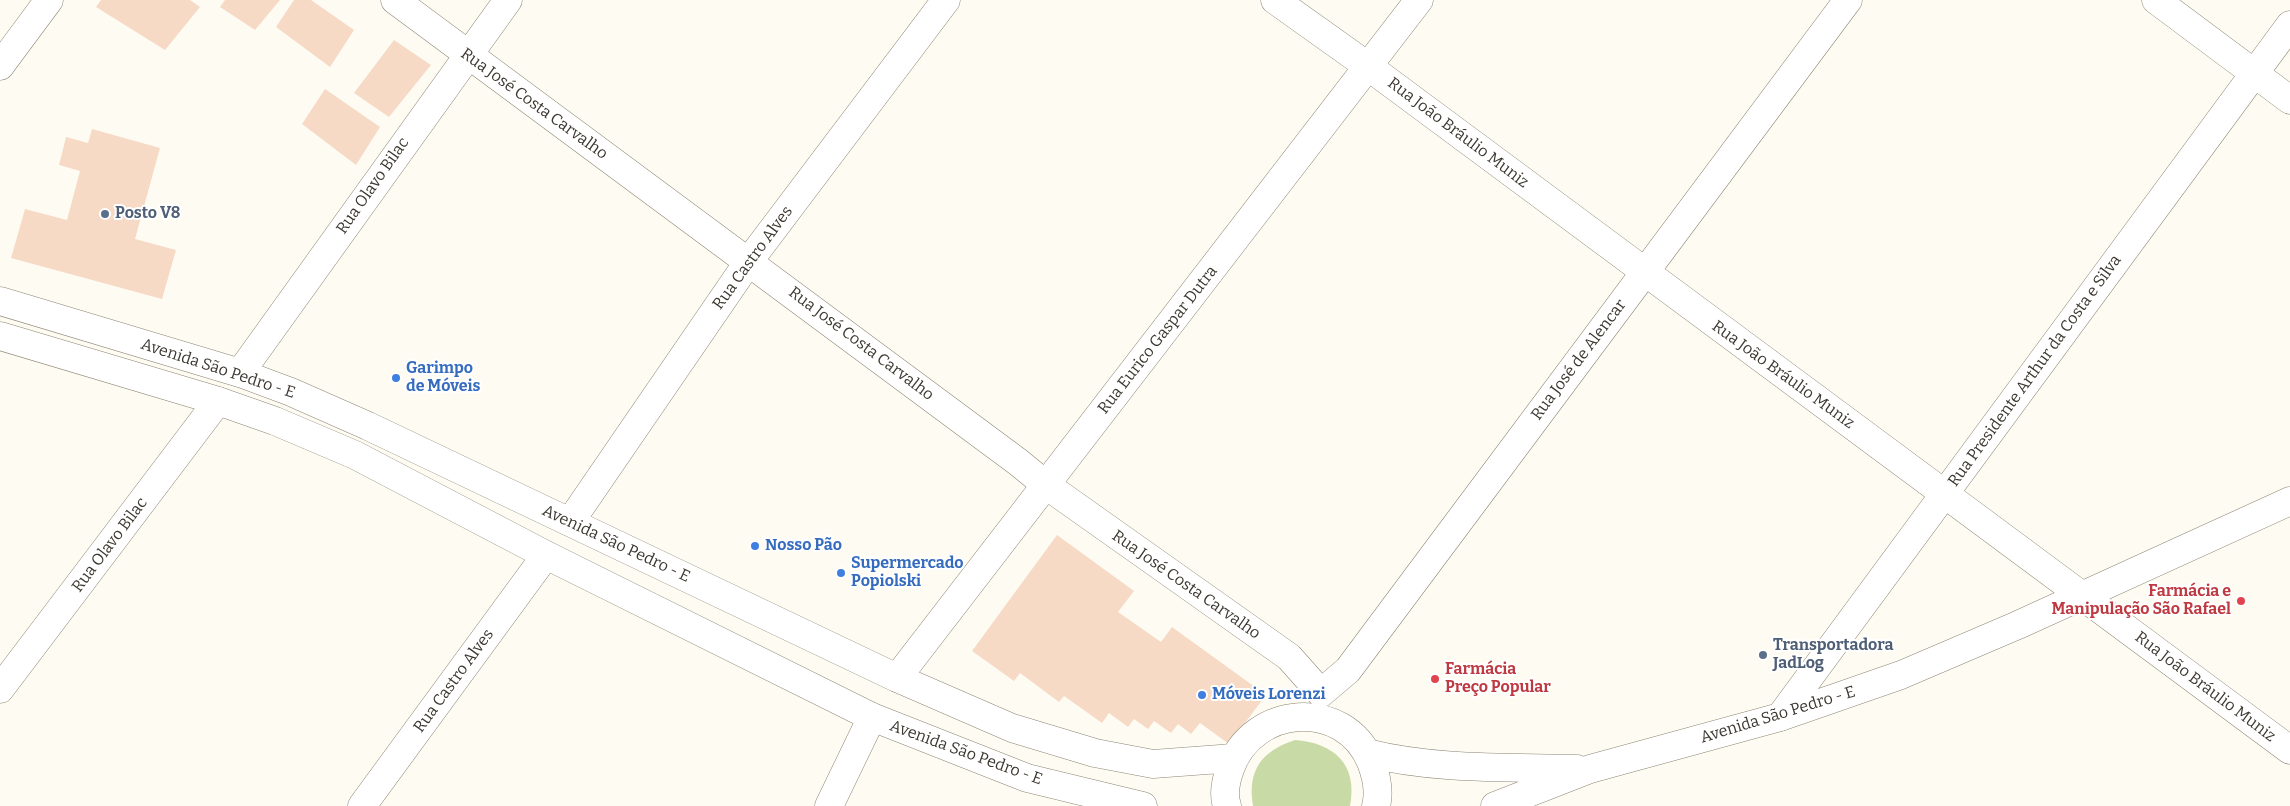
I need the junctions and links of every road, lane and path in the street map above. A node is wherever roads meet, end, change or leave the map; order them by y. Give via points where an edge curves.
1 (49, 0) edge
2 (395, 0) edge
3 (508, 0) edge
4 (946, 0) edge
5 (1275, 0) edge
6 (1419, 0) edge
7 (1848, 0) edge
8 (2156, 0) edge
9 (2290, 25) edge
10 (466, 55) junction
11 (0, 66) edge
12 (1369, 67) junction
13 (2255, 73) junction
14 (2290, 100) edge
15 (749, 261) junction
16 (1645, 272) junction
17 (0, 301) edge
18 (0, 336) edge
19 (240, 373) junction
20 (218, 401) junction
21 (1046, 485) junction
22 (1945, 494) junction
23 (2290, 501) edge
24 (570, 522) junction
25 (546, 555) junction
26 (2083, 595) junction
27 (897, 678) junction
28 (0, 689) edge
29 (1321, 693) junction
30 (872, 717) junction
31 (1780, 717) junction
32 (1327, 720) junction
33 (2290, 750) edge
34 (1367, 753) junction
35 (1234, 758) junction
36 (1590, 769) junction
37 (362, 806) edge
38 (829, 806) edge
39 (1143, 806) edge
40 (1227, 806) edge
41 (1376, 806) edge
42 (1495, 806) edge

1 - 11 street
2 - 10 street, Rua José Costa Carvalho
3 - 10 street, Rua Olavo Bilac
4 - 15 street, Rua Castro Alves
5 - 12 street, Rua João Bráulio Muniz
6 - 12 street, Rua Eurico Gaspar Dutra
7 - 16 street, Rua José de Alencar
8 - 13 street
9 - 13 street, Rua Presidente Arthur da Costa e Silva
10 - 15 street, Rua José Costa Carvalho
10 - 19 street, Rua Olavo Bilac
12 - 16 street, Rua João Bráulio Muniz
12 - 21 street, Rua Eurico Gaspar Dutra
13 - 14 street
13 - 22 street, Rua Presidente Arthur da Costa e Silva
15 - 21 street, Rua José Costa Carvalho
15 - 24 street, Rua Castro Alves
16 - 22 street, Rua João Bráulio Muniz
16 - 29 street, Rua José de Alencar via 1348,670
17 - 19 street, Avenida São Pedro - E
18 - 20 street, Avenida São Pedro - E
19 - 24 street, Avenida São Pedro - E via 368,426
20 - 25 street, Avenida São Pedro - E via 276,421 355,455
20 - 28 street, Rua Olavo Bilac
21 - 27 street, Rua Eurico Gaspar Dutra
21 - 29 street, Rua José Costa Carvalho via 1289,657
22 - 26 street, Rua João Bráulio Muniz
22 - 31 street, Rua Presidente Arthur da Costa e Silva
23 - 26 street, Avenida São Pedro - E
24 - 27 street, Avenida São Pedro - E
25 - 30 street, Avenida São Pedro - E
25 - 37 street, Rua Castro Alves
26 - 31 street, Avenida São Pedro - E via 1901,675
26 - 33 street, Rua João Bráulio Muniz
27 - 35 street, Avenida São Pedro - E via 1012,728 1095,753 1153,764
29 - 32 street
30 - 38 street
30 - 39 street, Avenida São Pedro - E via 1027,778
31 - 36 street, Avenida São Pedro - E
32 - 34 street via 1343,728
32 - 35 street via 1287,718 1265,725 1247,739
34 - 36 street, Avenida São Pedro - E via 1398,760 1464,766
34 - 41 street via 1376,776
35 - 40 street via 1226,779
36 - 42 street, Avenida São Pedro - E

